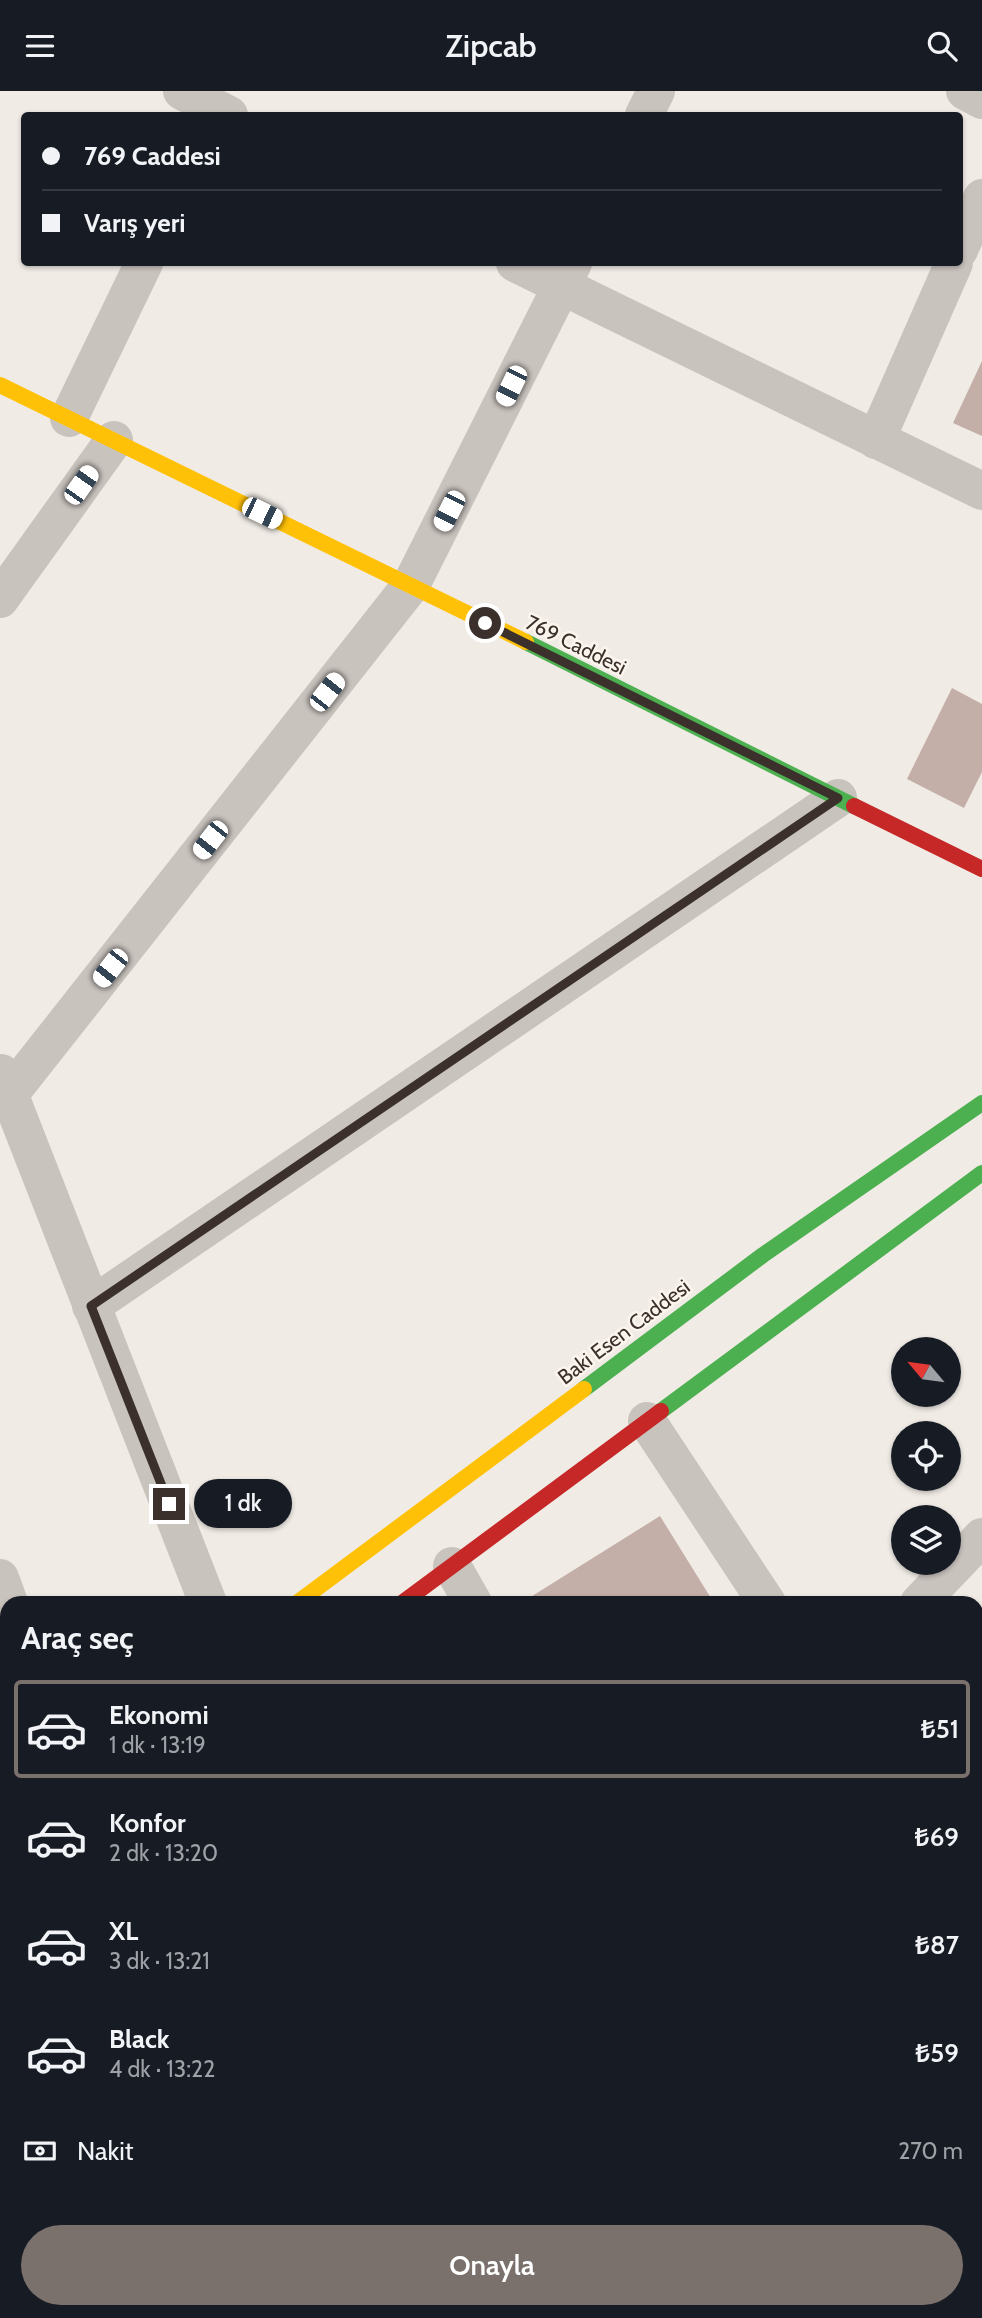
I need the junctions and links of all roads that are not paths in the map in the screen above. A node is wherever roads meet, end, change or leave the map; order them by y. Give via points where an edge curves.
1 (182, 91) edge
2 (656, 91) edge
3 (965, 91) edge
4 (982, 100) edge
5 (221, 108) edge
6 (646, 112) edge
7 (982, 198) edge
8 (963, 241) edge
9 (143, 266) edge
10 (529, 266) edge
11 (953, 266) edge
12 (567, 274) edge
13 (0, 385) edge
14 (69, 418) junction
15 (114, 440) junction
16 (876, 440) junction
17 (982, 491) edge
18 (411, 585) junction
19 (0, 599) edge
20 (838, 798) junction
21 (982, 869) edge
22 (5, 1083) edge
23 (982, 1103) edge
24 (978, 1182) edge
25 (91, 1306) junction
26 (647, 1422) junction
27 (982, 1537) edge
28 (452, 1566) junction
29 (0, 1578) edge
30 (6, 1596) edge
31 (205, 1596) edge
32 (306, 1596) edge
33 (411, 1596) edge
34 (469, 1596) edge
35 (762, 1596) edge
36 (926, 1596) edge

1 - 5 street
2 - 6 street
3 - 4 street
7 - 8 street
9 - 14 street
10 - 12 street
11 - 16 street
12 - 16 street
12 - 18 street
13 - 14 street, 769 Caddesi
14 - 15 street, 769 Caddesi
15 - 18 street, 769 Caddesi
15 - 19 street
16 - 17 street
18 - 20 street, 769 Caddesi
18 - 22 street
20 - 21 street, 769 Caddesi
20 - 25 street
22 - 25 street
23 - 32 street, Baki Esen Caddesi via 763,1255
24 - 26 street
25 - 31 street
26 - 28 street
26 - 35 street
27 - 36 street
28 - 33 street
28 - 34 street
29 - 30 street

